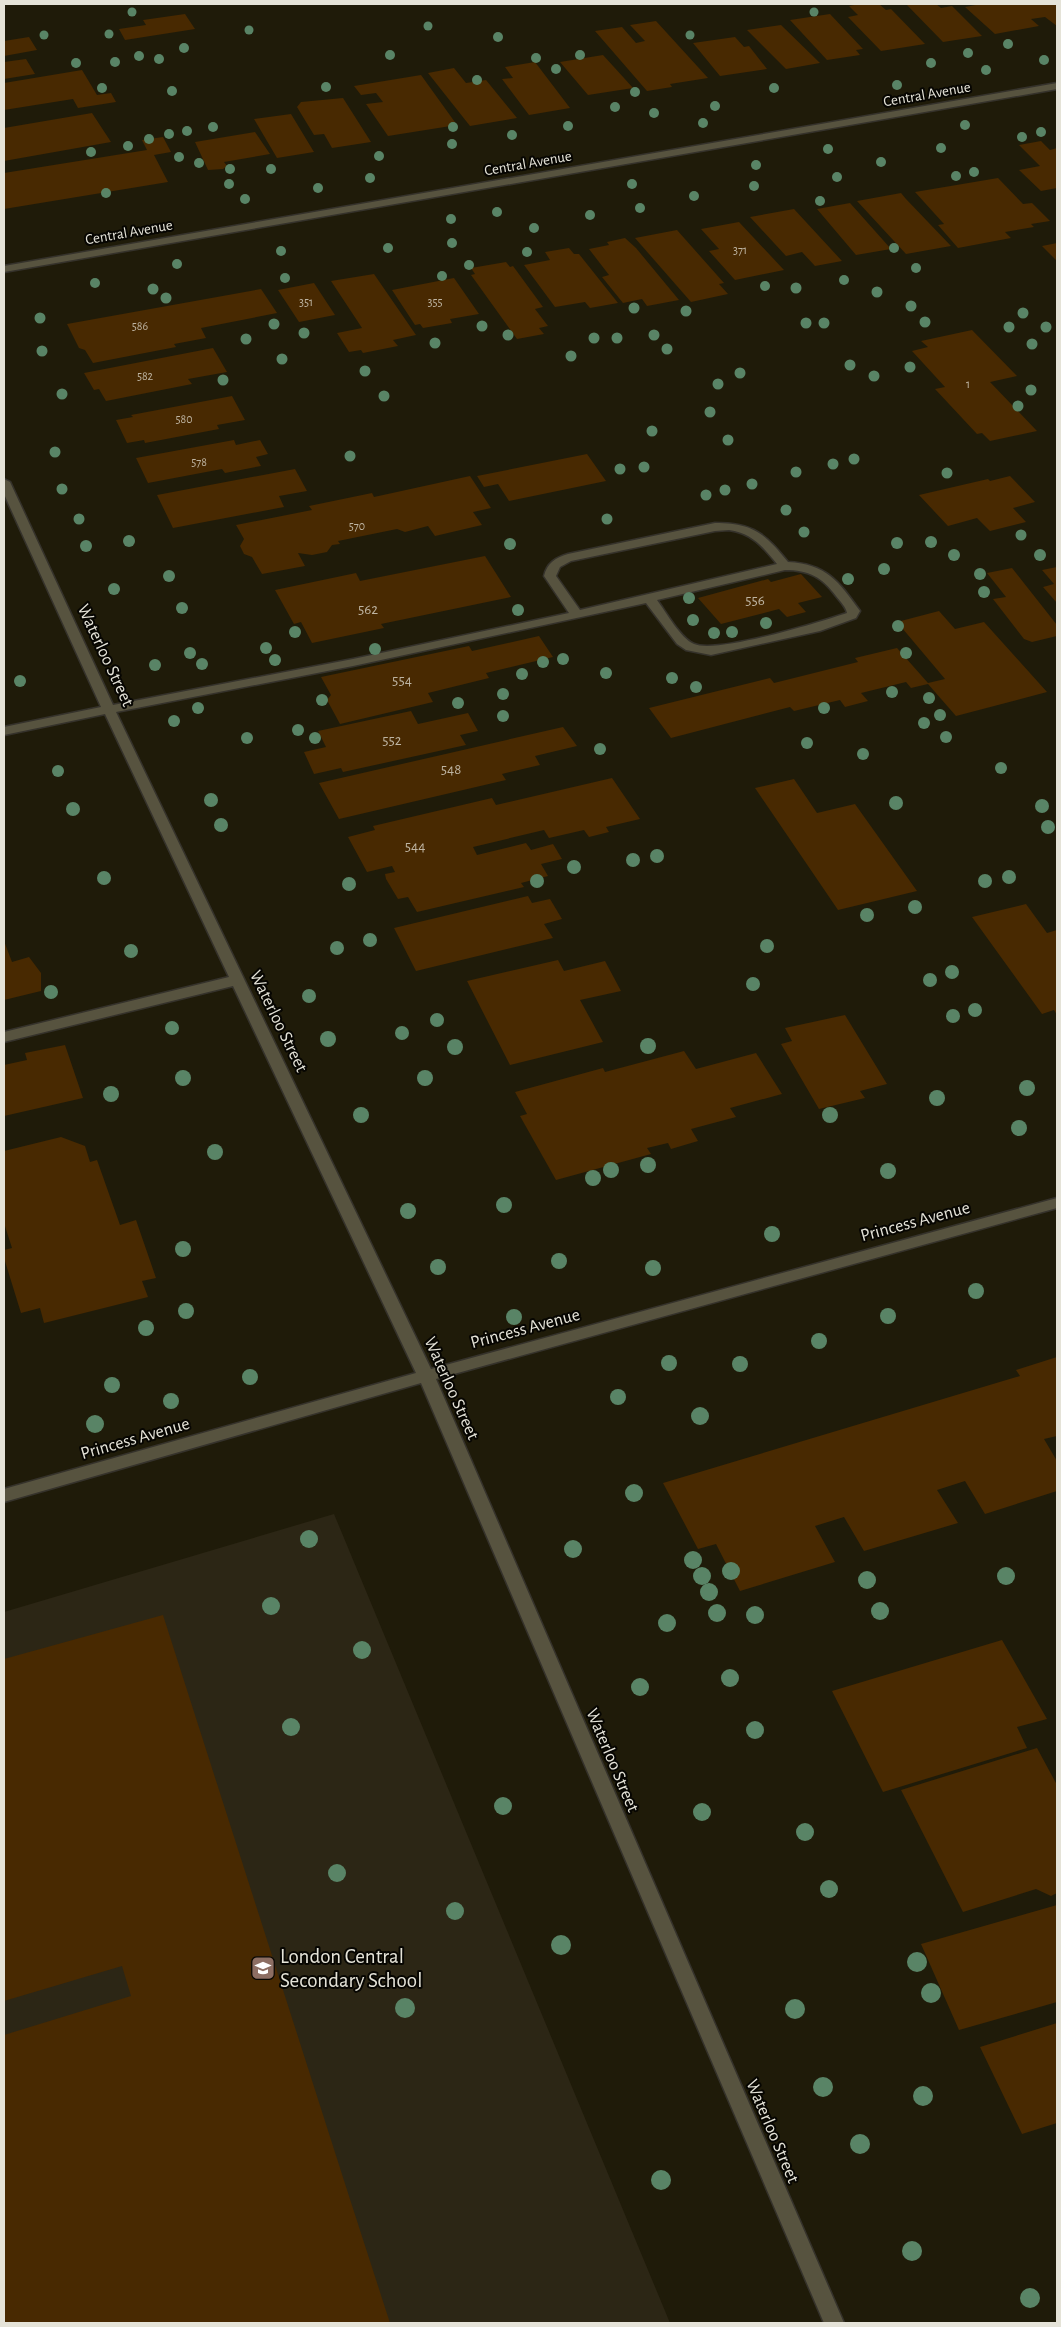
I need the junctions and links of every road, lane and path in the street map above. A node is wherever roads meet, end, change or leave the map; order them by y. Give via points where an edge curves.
1 (1057, 86) edge
2 (4, 269) edge
3 (4, 482) edge
4 (785, 566) junction
5 (650, 599) junction
6 (577, 615) junction
7 (108, 708) junction
8 (4, 731) edge
9 (238, 980) junction
10 (4, 1037) edge
11 (1057, 1203) edge
12 (426, 1376) junction
13 (4, 1496) edge
14 (834, 2323) edge

1 - 2 street, Central Avenue
3 - 7 street, Waterloo Street
4 - 5 street
4 - 5 street via 821,571 854,610 852,615 816,628 711,652 690,647 681,641
4 - 6 street via 756,533 731,526 568,558 556,562 550,576
5 - 6 street
6 - 7 street via 291,675
7 - 8 street
7 - 9 street, Waterloo Street
9 - 10 street
9 - 12 street, Waterloo Street
11 - 12 street, Princess Avenue
12 - 13 street, Princess Avenue
12 - 14 street, Waterloo Street

